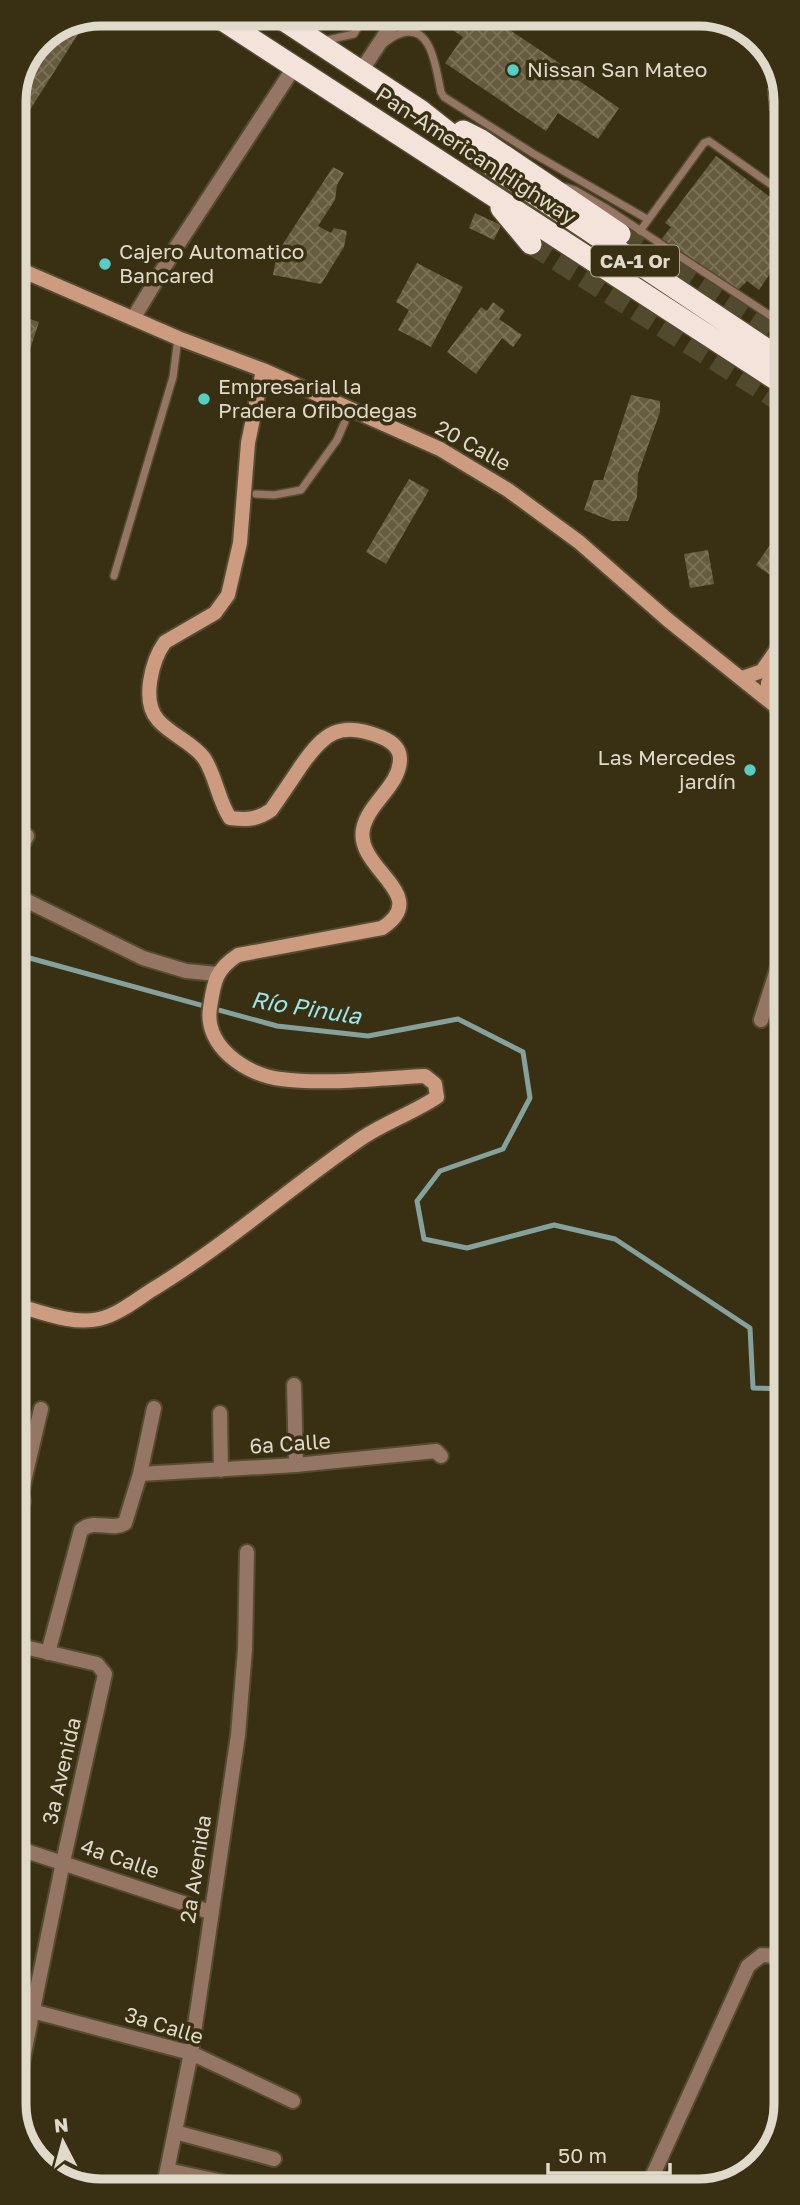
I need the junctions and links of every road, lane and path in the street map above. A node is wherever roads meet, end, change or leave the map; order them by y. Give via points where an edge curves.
1 (232, 26) edge
2 (292, 26) edge
3 (359, 26) edge
4 (392, 26) edge
5 (317, 42) junction
6 (379, 46) junction
7 (295, 66) junction
8 (361, 71) junction
9 (420, 110) junction
10 (774, 187) edge
11 (486, 190) junction
12 (647, 219) junction
13 (631, 233) junction
14 (531, 244) tunnel mouth
15 (26, 272) edge
16 (134, 317) junction
17 (774, 319) edge
18 (178, 338) junction
19 (774, 354) edge
20 (263, 370) junction
21 (774, 378) edge
22 (350, 409) junction
23 (256, 494) dead end
24 (114, 576) dead end
25 (774, 654) edge
26 (774, 674) edge
27 (742, 678) junction
28 (767, 699) junction
29 (774, 705) edge
30 (26, 900) edge
31 (217, 974) junction
32 (774, 979) edge
33 (761, 1020) dead end
34 (26, 1308) edge
35 (294, 1385) dead end
36 (154, 1408) dead end
37 (41, 1409) dead end
38 (220, 1413) dead end
39 (442, 1456) dead end
40 (296, 1465) junction
41 (26, 1467) edge
42 (221, 1469) junction
43 (140, 1474) junction
44 (247, 1552) dead end
45 (26, 1648) edge
46 (48, 1653) junction
47 (26, 1851) edge
48 (63, 1862) junction
49 (210, 1912) junction
50 (774, 1956) edge
51 (26, 2009) edge
52 (33, 2011) junction
53 (26, 2045) edge
54 (191, 2053) junction
55 (293, 2101) dead end
56 (175, 2132) junction
57 (274, 2159) dead end
58 (167, 2170) junction
59 (165, 2179) edge
60 (209, 2179) edge
61 (651, 2179) edge

1 - 7 highway, Pan-American Highway / CA-1 Or
2 - 5 highway, Pan-American Highway / CA-1 Or
3 - 5 lane via 354,34
4 - 6 street
5 - 8 highway, Pan-American Highway / CA-1 Or
6 - 8 street
6 - 12 lane via 398,34 420,35 430,44 444,97
7 - 11 highway, Pan-American Highway / CA-1 Or
7 - 16 street
8 - 9 highway, Pan-American Highway / CA-1 Or
9 - 13 highway via 481,140
9 - 19 highway, Pan-American Highway / CA-1 Or via 486,162
10 - 12 lane via 709,141
11 - 14 highway
11 - 21 highway, Pan-American Highway / CA-1 Or
12 - 13 lane
13 - 17 lane
15 - 16 street, 20 Calle
16 - 18 street, 20 Calle
18 - 20 street, 20 Calle
18 - 24 lane via 173,377
20 - 22 street, 20 Calle
20 - 31 street via 248,443 240,543 228,595 215,613 159,649 150,685 151,709 205,760 230,818 260,818 271,810 316,744 334,732 356,729 392,742 400,755 399,771 369,812 363,839 369,858 398,892 400,904 392,921 382,928 238,955
22 - 23 lane via 337,440 301,490
22 - 27 street, 20 Calle via 440,449 508,490 579,542
25 - 27 street via 762,671
26 - 28 street
27 - 28 street, 20 Calle
28 - 29 street, 20 Calle
30 - 31 street via 143,958 186,971
31 - 34 street via 208,1022 215,1040 261,1074 303,1080 425,1076 435,1084 437,1097 361,1139 185,1268 111,1314 79,1321
32 - 33 street
35 - 40 street
36 - 43 street
37 - 41 street
38 - 42 street
39 - 40 street, 6a Calle via 436,1451
40 - 42 street, 6a Calle
42 - 43 street, 6a Calle
43 - 46 street via 125,1523 119,1527 94,1523 81,1530
44 - 49 street, 2a Avenida via 237,1735
45 - 46 street
46 - 48 street, 3a Avenida via 97,1664 105,1676
47 - 48 street, 4a Calle
48 - 49 street, 4a Calle
48 - 52 street, 3a Avenida
49 - 54 street, 2a Avenida
50 - 61 street via 762,1955 748,1966
51 - 52 street, 3a Calle
52 - 53 street, 3a Avenida
52 - 54 street, 3a Calle
54 - 55 street, 3a Calle
54 - 56 street, 2a Avenida
56 - 57 street
56 - 58 street, 2a Avenida
58 - 59 street, 2a Avenida
58 - 60 street

